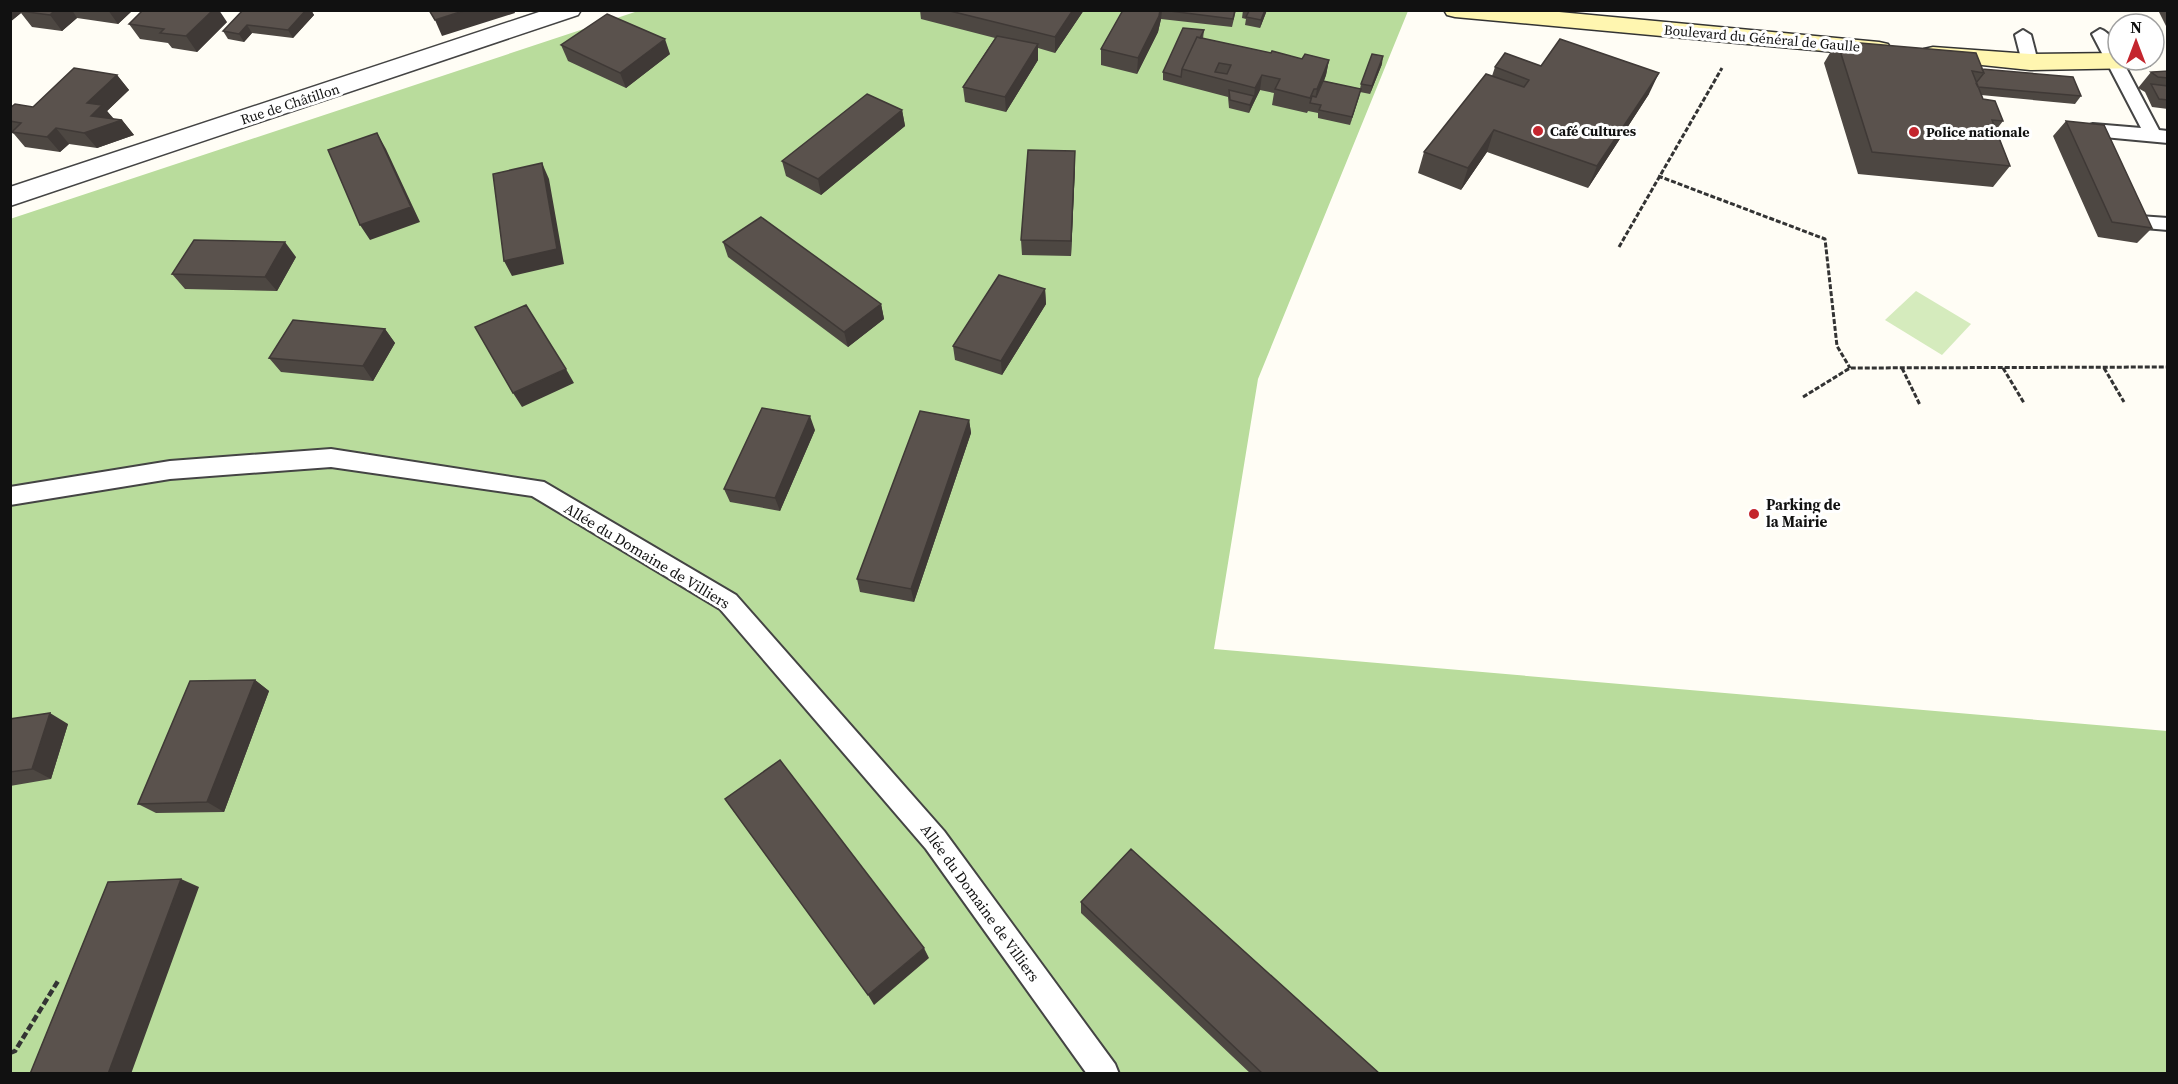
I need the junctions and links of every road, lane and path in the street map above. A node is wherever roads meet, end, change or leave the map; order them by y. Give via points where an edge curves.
1 (570, 10) edge
2 (1455, 10) edge
3 (2100, 34) dead end
4 (2023, 35) dead end
5 (2106, 47) edge
6 (2030, 62) junction
7 (2106, 62) edge
8 (1724, 65) dead end
9 (2119, 72) edge
10 (2093, 130) edge
11 (2160, 136) edge
12 (1658, 176) junction
13 (10, 196) edge
14 (2139, 222) edge
15 (2168, 224) edge
16 (1619, 247) dead end
17 (2168, 367) edge
18 (1850, 368) junction
19 (1902, 368) junction
20 (2002, 368) junction
21 (2104, 368) junction
22 (1803, 397) dead end
23 (2124, 402) dead end
24 (2024, 403) dead end
25 (1920, 405) dead end
26 (10, 496) edge
27 (58, 981) dead end
28 (10, 1053) edge
29 (1104, 1074) edge

1 - 13 street, Rue de Châtillon
2 - 6 main road, Boulevard du Général de Gaulle
3 - 5 lane
4 - 6 lane
6 - 7 main road, Boulevard du Général de Gaulle
8 - 12 path
9 - 11 lane
10 - 11 lane
12 - 16 path
12 - 18 path via 1825,239 1837,346
14 - 15 lane
17 - 21 path
18 - 19 path
18 - 22 path
19 - 20 path
19 - 25 path
20 - 21 path
20 - 24 path
21 - 23 path
26 - 29 lane, Allée du Domaine de Villiers via 170,470 331,458 536,488 728,603 936,840
27 - 28 path via 15,1051

